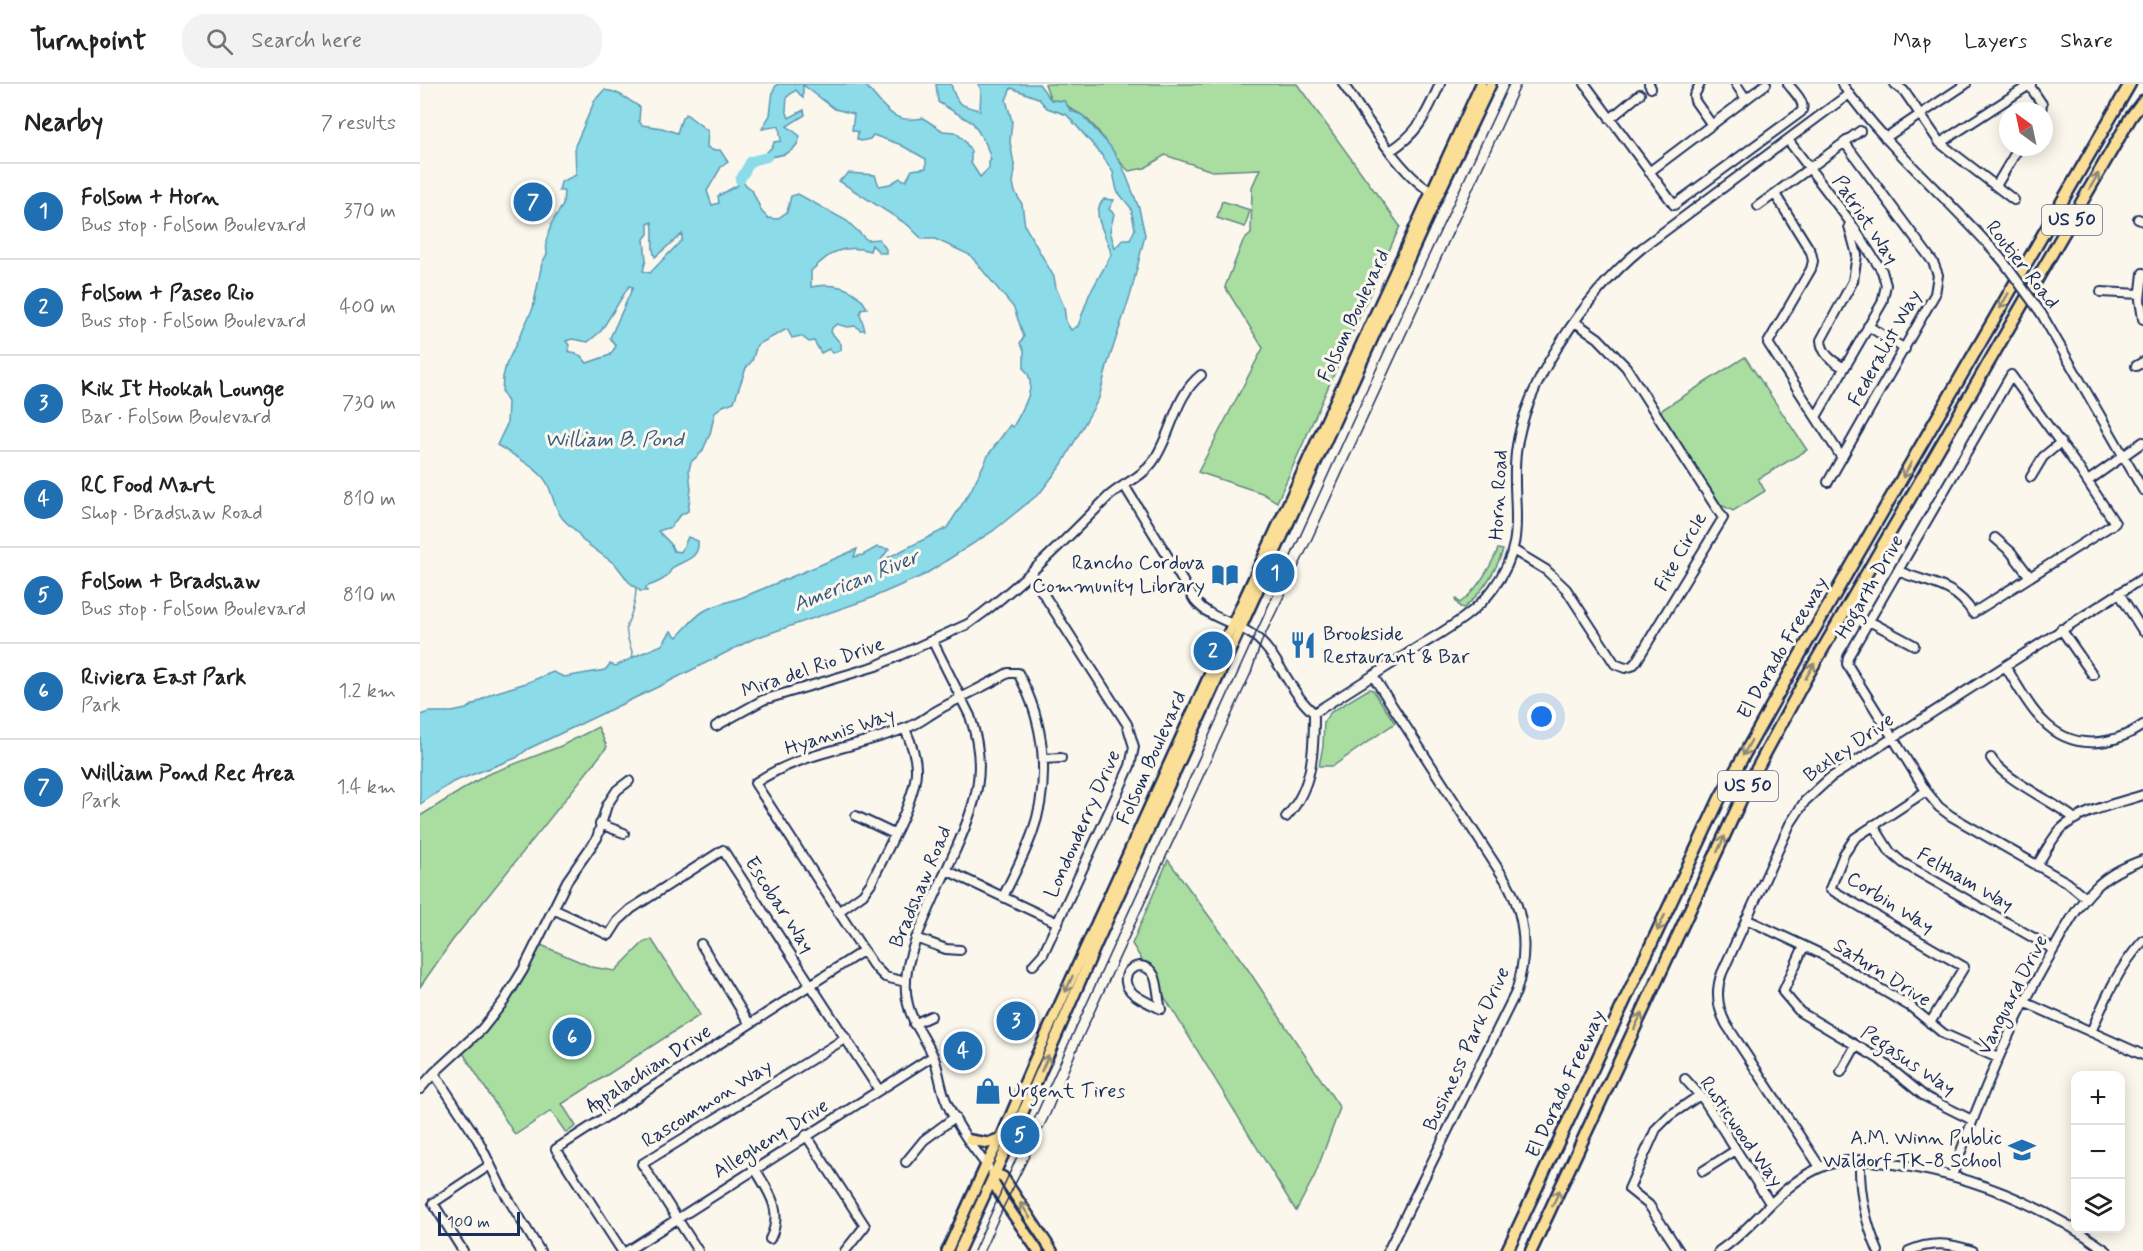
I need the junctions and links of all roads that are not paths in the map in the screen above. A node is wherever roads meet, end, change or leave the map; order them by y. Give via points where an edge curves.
1 (1343, 84) edge
2 (1440, 84) edge
3 (1481, 84) edge
4 (1491, 84) edge
5 (1585, 84) edge
6 (1700, 84) edge
7 (1736, 84) edge
8 (1766, 84) edge
9 (1788, 84) edge
10 (1842, 84) edge
11 (1966, 84) edge
12 (2030, 84) edge
13 (2130, 84) edge
14 (1898, 85) edge
15 (1640, 94) dead end
16 (1849, 94) junction
17 (1746, 99) junction
18 (2143, 101) edge
19 (2041, 102) edge
20 (1919, 114) junction
21 (1610, 119) junction
22 (1712, 125) junction
23 (1860, 131) dead end
24 (1885, 138) junction
25 (1788, 140) junction
26 (1845, 143) junction
27 (1940, 143) junction
28 (1390, 151) junction
29 (2014, 156) edge
30 (1810, 168) junction
31 (1649, 172) junction
32 (1996, 186) junction
33 (1434, 194) junction
34 (1774, 194) junction
35 (2014, 200) dead end
36 (1758, 206) dead end
37 (1848, 219) junction
38 (2143, 273) edge
39 (2101, 292) dead end
40 (2140, 294) junction
41 (2143, 319) edge
42 (1575, 322) junction
43 (1868, 326) junction
44 (1905, 349) junction
45 (1844, 368) junction
46 (1201, 375) dead end
47 (1816, 417) junction
48 (1318, 438) junction
49 (2061, 442) junction
50 (2143, 442) edge
51 (2122, 456) junction
52 (1842, 458) junction
53 (2031, 477) dead end
54 (1308, 480) junction
55 (2088, 481) junction
56 (1828, 482) dead end
57 (1124, 485) junction
58 (2143, 490) edge
59 (1279, 522) junction
60 (1995, 538) dead end
61 (1513, 550) junction
62 (1272, 560) junction
63 (1898, 571) junction
64 (1030, 573) junction
65 (2030, 577) junction
66 (2143, 578) edge
67 (2119, 593) junction
68 (1869, 621) junction
69 (1237, 627) junction
70 (2061, 630) junction
71 (2143, 631) edge
72 (932, 640) junction
73 (1914, 645) dead end
74 (2005, 666) junction
75 (2093, 675) dead end
76 (1373, 676) junction
77 (961, 699) junction
78 (1314, 713) junction
79 (1187, 725) junction
80 (2143, 725) edge
81 (716, 726) dead end
82 (905, 729) junction
83 (1892, 737) junction
84 (1061, 758) dead end
85 (1990, 758) dead end
86 (1043, 759) junction
87 (1176, 770) junction
88 (628, 781) dead end
89 (1926, 791) junction
90 (2143, 795) edge
91 (856, 816) dead end
92 (1286, 817) dead end
93 (2075, 819) junction
94 (600, 824) junction
95 (1873, 825) junction
96 (624, 833) dead end
97 (894, 834) junction
98 (2143, 860) edge
99 (2037, 866) junction
100 (946, 870) junction
101 (1003, 897) junction
102 (2086, 898) junction
103 (553, 909) junction
104 (838, 912) junction
105 (1746, 919) junction
106 (1058, 923) junction
107 (916, 938) junction
108 (2143, 940) edge
109 (701, 944) dead end
110 (1804, 946) junction
111 (2053, 949) junction
112 (960, 950) dead end
113 (864, 951) junction
114 (1033, 965) dead end
115 (906, 982) junction
116 (811, 985) junction
117 (1139, 996) joint
118 (2024, 1002) junction
119 (931, 1016) dead end
120 (749, 1023) junction
121 (1930, 1023) junction
122 (914, 1024) junction
123 (2091, 1032) junction
124 (846, 1038) junction
125 (1856, 1046) junction
126 (2143, 1055) edge
127 (933, 1056) junction
128 (1998, 1058) junction
129 (1841, 1072) dead end
130 (434, 1073) junction
131 (1685, 1079) dead end
132 (420, 1089) edge
133 (879, 1090) junction
134 (1700, 1095) junction
135 (955, 1117) junction
136 (1972, 1120) junction
137 (806, 1135) junction
138 (1001, 1138) junction
139 (970, 1140) junction
140 (1736, 1150) junction
141 (1860, 1160) junction
142 (906, 1162) dead end
143 (490, 1165) junction
144 (986, 1165) junction
145 (1820, 1167) junction
146 (754, 1168) junction
147 (1703, 1171) dead end
148 (993, 1173) junction
149 (1952, 1176) junction
150 (1005, 1203) junction
151 (1770, 1203) junction
152 (981, 1204) junction
153 (677, 1218) junction
154 (770, 1239) dead end
155 (2096, 1248) edge
156 (463, 1251) edge
157 (540, 1251) edge
158 (625, 1251) edge
159 (699, 1251) edge
160 (845, 1251) edge
161 (947, 1251) edge
162 (959, 1251) edge
163 (1038, 1251) edge
164 (1052, 1251) edge
165 (1388, 1251) edge
166 (1507, 1251) edge
167 (1532, 1251) edge
168 (1679, 1251) edge
169 (1719, 1251) edge
170 (1878, 1251) edge
171 (1909, 1251) edge
172 (1973, 1251) edge
173 (2108, 1251) edge

1 - 28 street
2 - 28 street via 1416,131
3 - 33 main road, Folsom Boulevard
4 - 33 main road, Folsom Boulevard
5 - 21 street
6 - 22 street via 1695,101
7 - 17 street
8 - 17 street
9 - 31 street via 1804,109 1674,206
10 - 16 street, Routier Road
11 - 20 street
12 - 19 street
12 - 27 street
13 -> 166 highway, El Dorado Freeway / US 50 via 1720,798
14 - 20 street
15 - 21 street
16 - 24 street, Routier Road
16 - 25 street, Horn Road
17 - 22 street
167 -> 18 highway, El Dorado Freeway / US 50 via 1784,717
20 - 24 street
20 - 27 street
21 - 31 street
22 - 31 street
23 - 26 street
24 - 51 street, Routier Road, bridge via 2003,261 2041,313
25 - 30 street, Patriot Way
25 - 42 street, Horn Road via 1625,262
26 - 30 street
26 - 44 street, Federalist Way via 1936,268 1935,294
27 - 32 street
28 - 33 street via 1410,176
29 - 32 street
30 - 34 street
30 - 37 street, Patriot Way
32 - 35 street
33 - 48 main road, Folsom Boulevard
33 - 54 main road, Folsom Boulevard
34 - 36 street
34 - 47 street via 1813,261 1768,343
37 - 43 street, Patriot Way via 1885,277 1885,297
37 - 45 street via 1857,255 1853,280 1821,340 1827,356
38 - 40 street
39 - 40 street
40 - 41 street
42 - 61 street, Horn Road via 1547,364 1519,436
42 - 61 street, Fite Circle via 1598,338 1626,367 1723,518 1636,662 1625,668 1615,664 1566,589 1546,570
43 - 44 street
43 - 45 street, Patriot Way
44 - 52 street, Federalist Way
45 - 47 street, Patriot Way
46 - 57 street, Mira del Rio Drive via 1186,392 1151,464
47 - 52 street
48 - 54 main road
48 - 59 main road, Folsom Boulevard
49 - 53 street via 2043,457
49 - 55 street, Hogarth Drive
49 - 63 street, Hogarth Drive via 2011,375
50 - 51 street
51 - 55 street
51 - 58 street, Routier Road
52 - 56 street, Federalist Way
54 - 62 main road, Folsom Boulevard
55 - 65 street, Hogarth Drive via 2115,523
57 - 64 street, Mira del Rio Drive
57 - 69 street via 1195,601 1205,612
59 - 62 main road via 1281,533
59 - 69 main road, Folsom Boulevard
60 - 65 street
61 - 76 street, Horn Road via 1494,589 1471,613
62 - 69 main road, Folsom Boulevard
63 - 65 street via 1944,586 1973,613
63 - 68 street, Hogarth Drive
64 - 72 street, Mira del Rio Drive via 968,624
64 - 106 street, Londonderry Drive via 1127,724 1134,747 1130,766
66 - 67 street, Bexley Drive
67 - 70 street, Bexley Drive
67 - 71 street
68 - 73 street
68 - 83 street, Hogarth Drive via 1847,664
69 - 78 street via 1261,642
69 - 79 main road, Folsom Boulevard
69 - 87 main road, Folsom Boulevard
70 - 74 street, Bexley Drive
70 - 75 street
72 - 77 street, Bradshaw Road
72 - 81 street, Mira del Rio Drive via 876,666 763,700
74 - 80 street via 2043,721 2068,738 2086,743 2105,742
74 - 83 street, Bexley Drive
76 - 78 street, Horn Road
76 - 165 street, Business Park Drive via 1510,888 1524,939 1523,966 1513,998
77 - 82 street, Hyannis Way
77 - 86 street, Hyannis Way via 1008,673 1018,674 1036,717
77 - 100 street, Bradshaw Road via 978,742 979,778 971,814
78 - 92 street via 1309,777
79 - 87 main road via 1187,737 1174,765
79 -> 138 main road, Folsom Boulevard
82 - 97 street via 914,752 916,778
82 - 104 street, Hyannis Way via 802,759 755,783
83 - 89 street, Hogarth Drive
83 - 105 street, Bexley Drive via 1830,778 1805,801 1790,824
84 - 86 street
85 - 93 street via 2002,772
86 - 101 street, Hyannis Way via 1036,820
148 -> 87 main road, Folsom Boulevard
88 - 94 street via 612,797
89 - 95 street, Corbin Way
89 - 99 street, Hogarth Drive via 1951,816
90 - 93 street
91 - 97 street
93 - 99 street via 2056,834
94 - 96 street
94 - 103 street via 594,844 567,881
95 - 111 street, Feltham Way via 1890,852 1903,863
95 - 121 street, Corbin Way via 1847,848 1830,889 1964,967
97 - 104 street via 866,891
98 - 102 street, Vanguard Drive via 2110,875
99 - 102 street, Hogarth Drive
100 - 101 street
100 - 107 street, Bradshaw Road
101 - 106 street
102 - 111 street, Vanguard Drive
103 - 116 street, Escobar Way via 609,935 631,909 723,850
103 - 130 street via 504,1000 482,1029
104 - 113 street, Hyannis Way
105 - 110 street, Saturn Drive
105 - 145 street, Bexley Drive via 1719,980 1719,1006 1726,1024
106 - 114 street, Londonderry Drive
107 - 112 street
107 - 115 street, Bradshaw Road
108 - 123 street via 2117,976
109 - 120 street
110 - 121 street, Saturn Drive via 1911,1007
110 - 125 street, Pegasus Way via 1783,992 1800,1012
111 - 118 street, Vanguard Drive
113 - 115 street, Hyannis Way via 882,975
113 - 116 street, Appalachian Drive
115 - 122 street, Bradshaw Road
116 - 120 street, Appalachian Drive
116 - 124 street, Escobar Way
117 - 117 street via 1161,1009 1154,974 1143,966 1133,968 1126,977 1128,989
118 - 123 street
118 - 128 street, Vanguard Drive
119 - 122 street
120 - 158 street, Appalachian Drive via 556,1149
121 - 128 street, Saturn Drive via 1944,1034
122 - 127 street, Bradshaw Road
123 - 126 street
124 - 133 street, Escobar Way
124 - 153 street, Rascommon Way via 642,1164
125 - 129 street
125 - 136 street, Pegasus Way via 1889,1066 1930,1100
127 - 133 street, Allegheny Drive
127 - 135 street, Bradshaw Road via 945,1100
128 - 136 street, Vanguard Drive
130 - 132 street
130 - 143 street
131 - 134 street, Rusticwood Way
133 - 137 street, Allegheny Drive
134 - 140 street, Rusticwood Way
134 - 168 street via 1656,1129 1629,1189 1649,1205
135 - 139 street, Bradshaw Road
135 - 142 street via 924,1140
136 - 149 street, Vanguard Drive
137 - 146 street, Allegheny Drive
137 - 160 street via 865,1226
138 - 139 main road via 988,1143
138 - 144 main road, Folsom Boulevard
139 - 144 street, Bradshaw Road
140 - 147 street
140 - 151 street, Rusticwood Way
141 - 145 street
141 - 149 street
141 - 170 street via 1864,1211
143 - 156 street via 432,1203
143 - 157 street
144 - 148 street, Bradshaw Road
144 - 161 main road, Folsom Boulevard
145 - 151 street
146 - 153 street, Allegheny Drive
146 - 154 street via 776,1209 776,1225
148 - 150 main road, Bradshaw Road via 994,1184
148 - 152 main road, Folsom Boulevard
164 -> 148 main road, Bradshaw Road via 1003,1177
149 - 155 street via 2029,1204 2074,1228
150 - 152 main road via 990,1198
150 - 163 main road, Bradshaw Road
151 - 169 street via 1749,1227
152 - 162 main road, Folsom Boulevard
153 - 158 street, Allegheny Drive
153 - 159 street
155 - 173 street
171 - 172 street via 1941,1243

